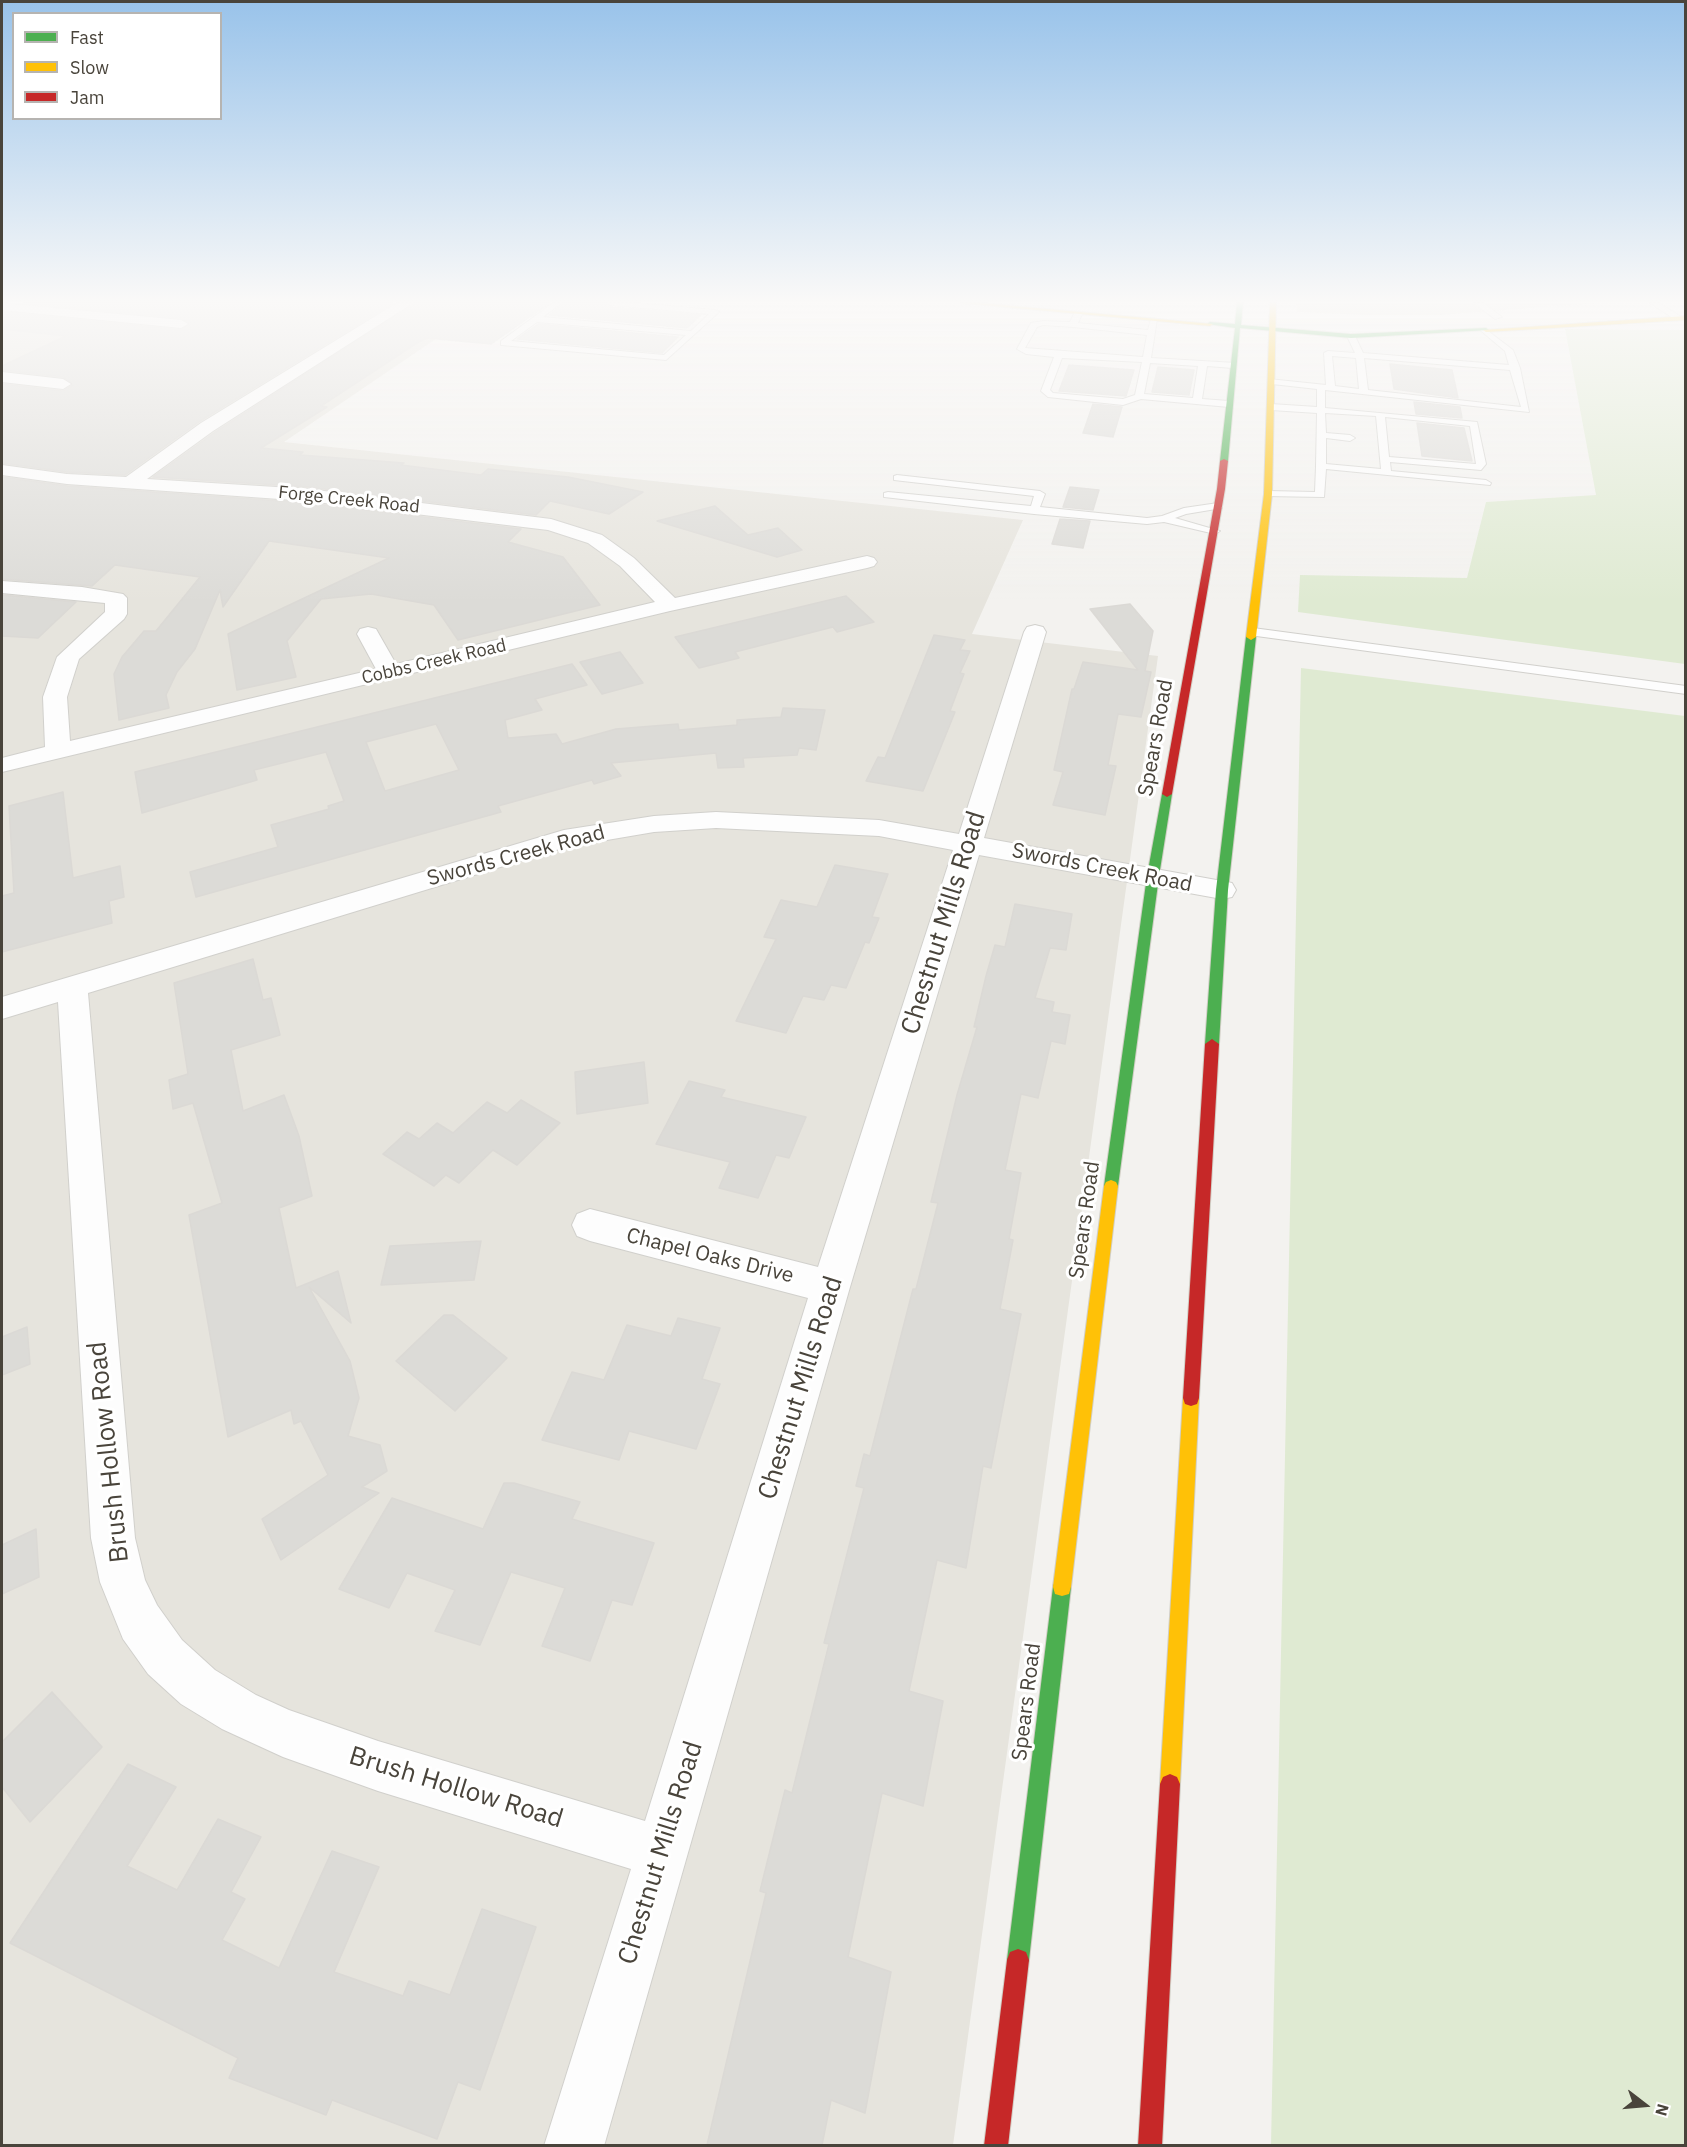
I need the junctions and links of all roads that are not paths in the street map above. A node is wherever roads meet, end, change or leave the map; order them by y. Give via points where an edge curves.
1 (245, 403) edge
2 (1324, 403) edge
3 (1467, 403) edge
4 (1524, 403) edge
5 (1229, 404) edge
6 (1271, 406) joint
7 (1321, 427) junction
8 (1383, 437) junction
9 (1321, 466) junction
10 (2, 470) edge
11 (1386, 473) junction
12 (897, 478) dead end
13 (131, 482) junction
14 (1486, 483) dead end
15 (1262, 493) junction
16 (888, 495) dead end
17 (1218, 507) junction
18 (1034, 511) junction
19 (1164, 519) junction
20 (1215, 531) junction
21 (867, 562) dead end
22 (2, 587) edge
23 (670, 605) junction
24 (1035, 632) dead end
25 (1253, 632) junction
26 (369, 634) dead end
27 (389, 672) junction
28 (1686, 690) edge
29 (58, 752) junction
30 (2, 765) edge
31 (969, 843) junction
32 (1153, 876) junction
33 (1222, 890) junction
34 (72, 987) junction
35 (2, 1008) edge
36 (590, 1225) dead end
37 (831, 1287) junction
38 (662, 1852) junction
39 (574, 2145) edge
40 (996, 2145) edge
41 (1150, 2145) edge

1 - 13 street
2 - 7 lane
3 - 4 lane via 1526,410
5 - 17 main road, Spears Road via 1227,489
6 - 7 lane
6 - 15 main road
7 - 7 lane via 1349,434
7 - 8 lane
7 - 9 lane
8 - 8 lane via 1369,436
8 - 8 lane via 1478,468 1481,464 1474,424
8 - 11 lane
9 - 11 lane
9 - 15 lane via 1320,495
10 - 13 street, Forge Creek Road
11 - 14 lane
12 - 18 lane via 1040,494
13 - 23 street, Forge Creek Road via 308,495 551,525 595,539 627,562
15 - 25 main road
16 - 18 lane
17 - 19 lane via 1184,511
17 - 20 main road, Spears Road
18 - 19 lane via 1147,522
19 - 20 lane
20 - 32 main road, Spears Road
21 - 23 street, Cobbs Creek Road
22 - 29 street via 116,598 116,614 68,657 55,697
23 - 27 street, Cobbs Creek Road
24 - 31 street, Chestnut Mills Road
25 - 28 lane
25 - 33 main road
26 - 27 street
27 - 29 street, Cobbs Creek Road
29 - 30 street, Cobbs Creek Road
31 - 32 street, Swords Creek Road
31 - 34 street, Swords Creek Road via 879,828 777,822 684,822 624,828 532,848
31 - 37 street, Chestnut Mills Road
32 - 33 street, Swords Creek Road
32 - 40 main road, Spears Road via 1099,1275
33 - 41 main road
34 - 35 street, Swords Creek Road
34 - 38 street, Brush Hollow Road via 113,1538 123,1582 140,1622 165,1657 198,1687 283,1732 378,1766
36 - 37 street, Chapel Oaks Drive
37 - 38 street, Chestnut Mills Road
38 - 39 street, Chestnut Mills Road

